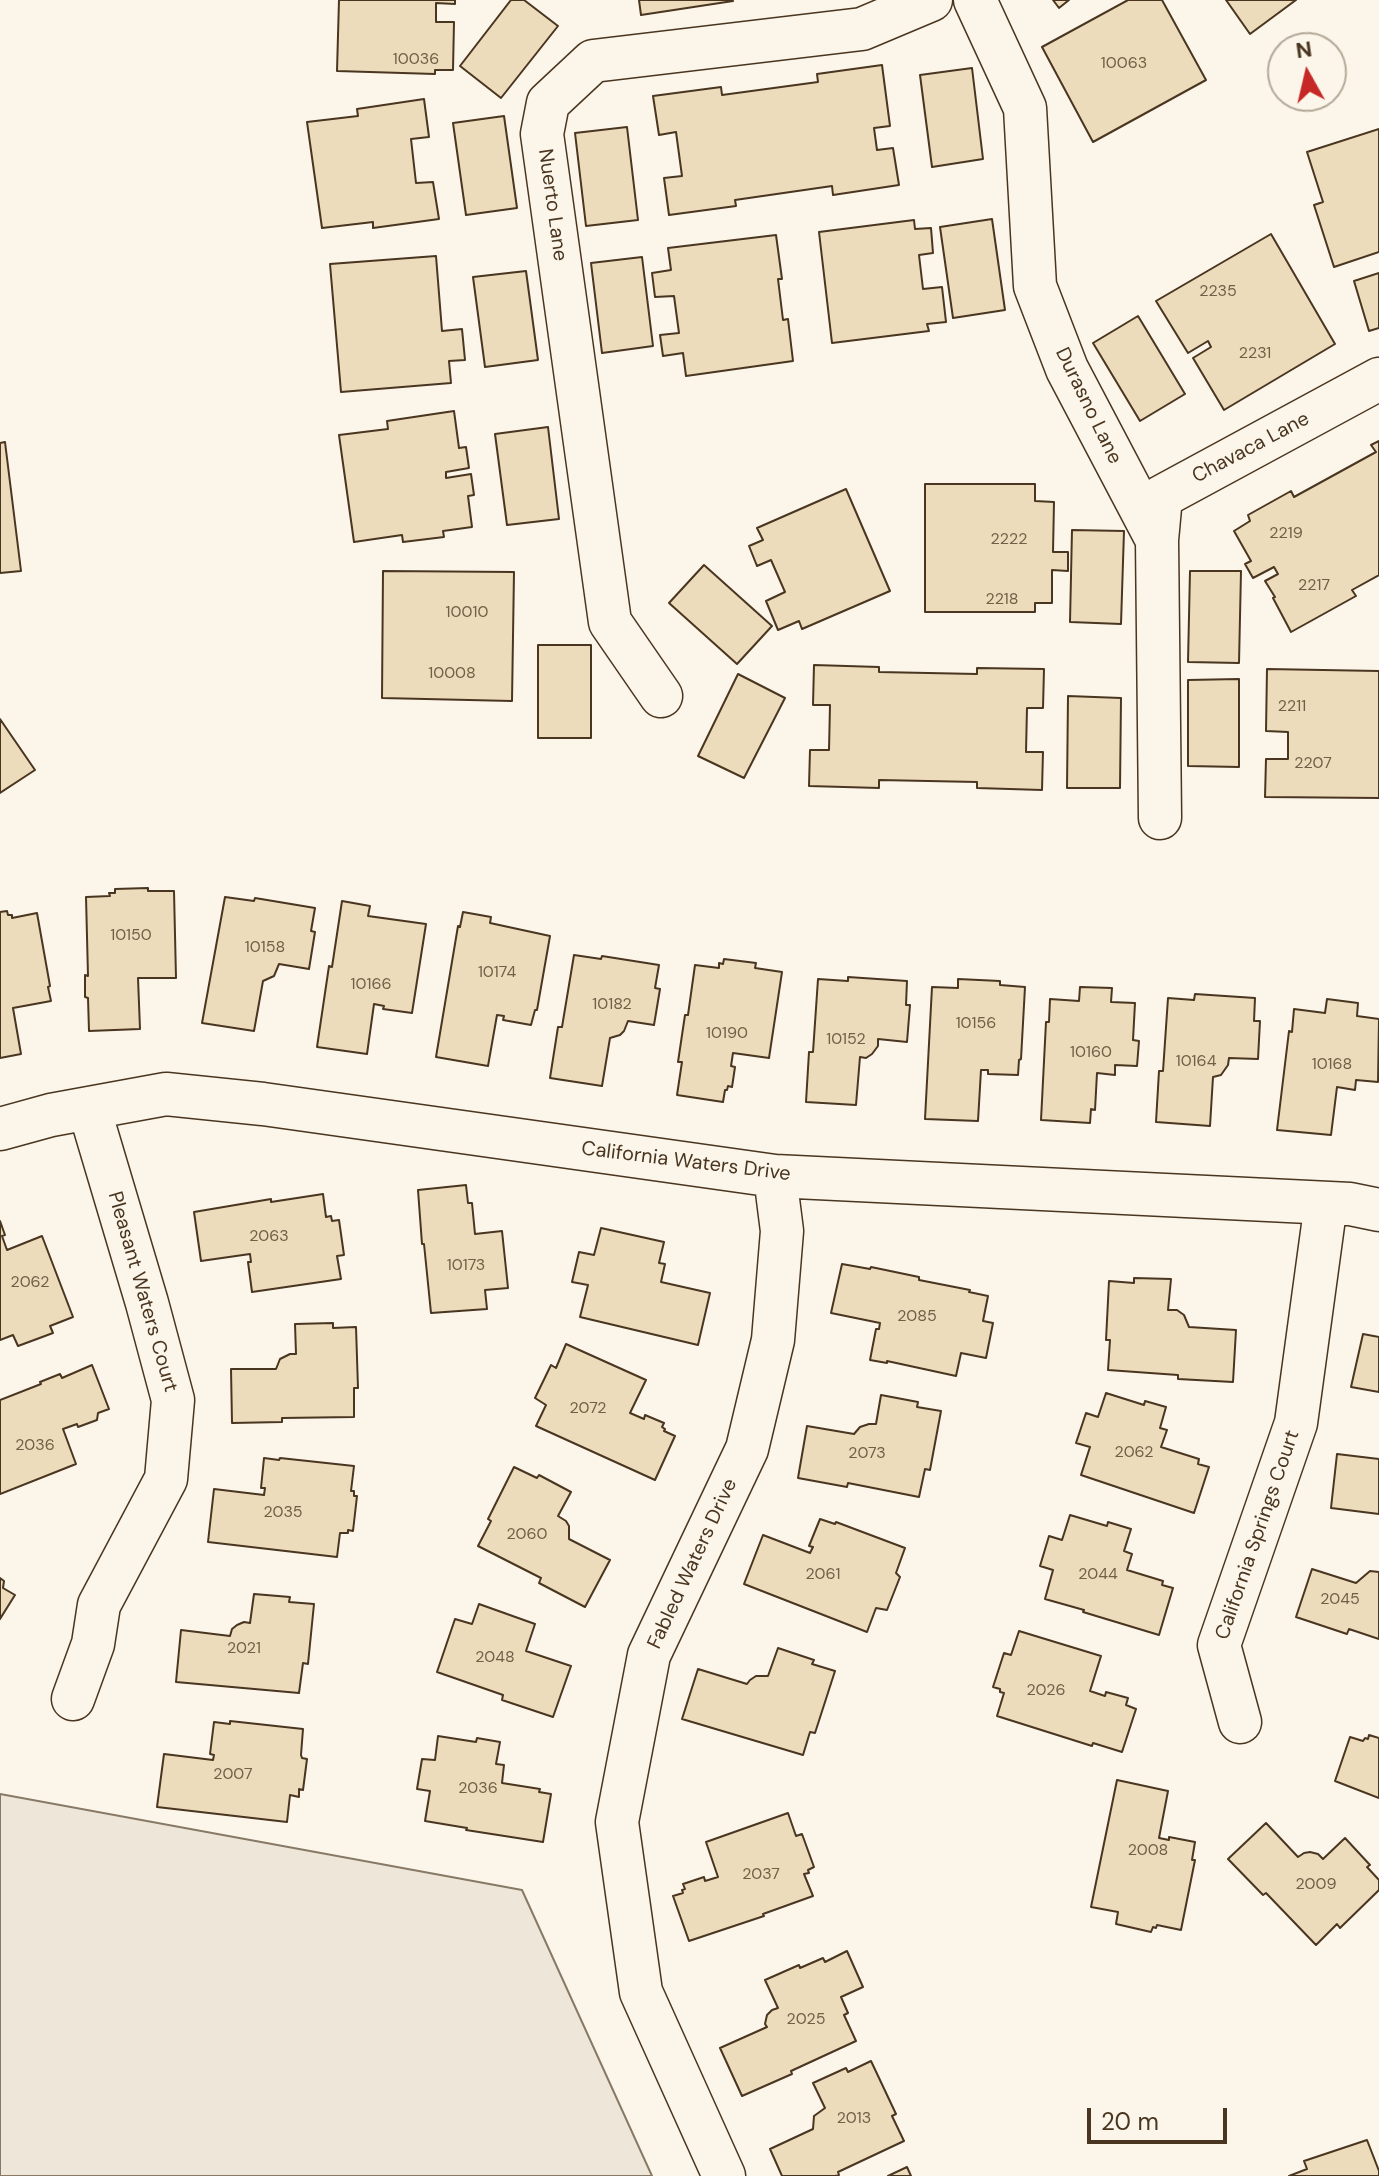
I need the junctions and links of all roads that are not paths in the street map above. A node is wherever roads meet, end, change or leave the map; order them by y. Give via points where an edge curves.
1 (931, 0) edge
2 (975, 0) edge
3 (1379, 379) edge
4 (1157, 540) junction
5 (661, 696) dead end
6 (1160, 818) dead end
7 (89, 1108) junction
8 (0, 1129) edge
9 (775, 1176) junction
10 (1326, 1203) junction
11 (1379, 1210) edge
12 (73, 1699) dead end
13 (1240, 1722) dead end
14 (724, 2176) edge

1 - 5 street, Nuerto Lane via 862,29 593,61 548,103 542,134 610,622
2 - 4 street, Durasno Lane via 1025,108 1035,286 1067,369
3 - 4 street, Chavaca Lane via 1161,497
4 - 6 street, Durasno Lane
7 - 8 street, California Waters Drive
7 - 9 street, California Waters Drive via 166,1094
7 - 12 street, Pleasant Waters Court via 173,1400 166,1479 99,1605 93,1644
9 - 10 street, California Waters Drive
9 - 14 street, Fabled Waters Drive via 782,1231 773,1340 747,1449 649,1655 617,1822 641,1992
10 - 11 street, California Waters Drive
10 - 13 street, California Springs Court via 1296,1423 1219,1645

